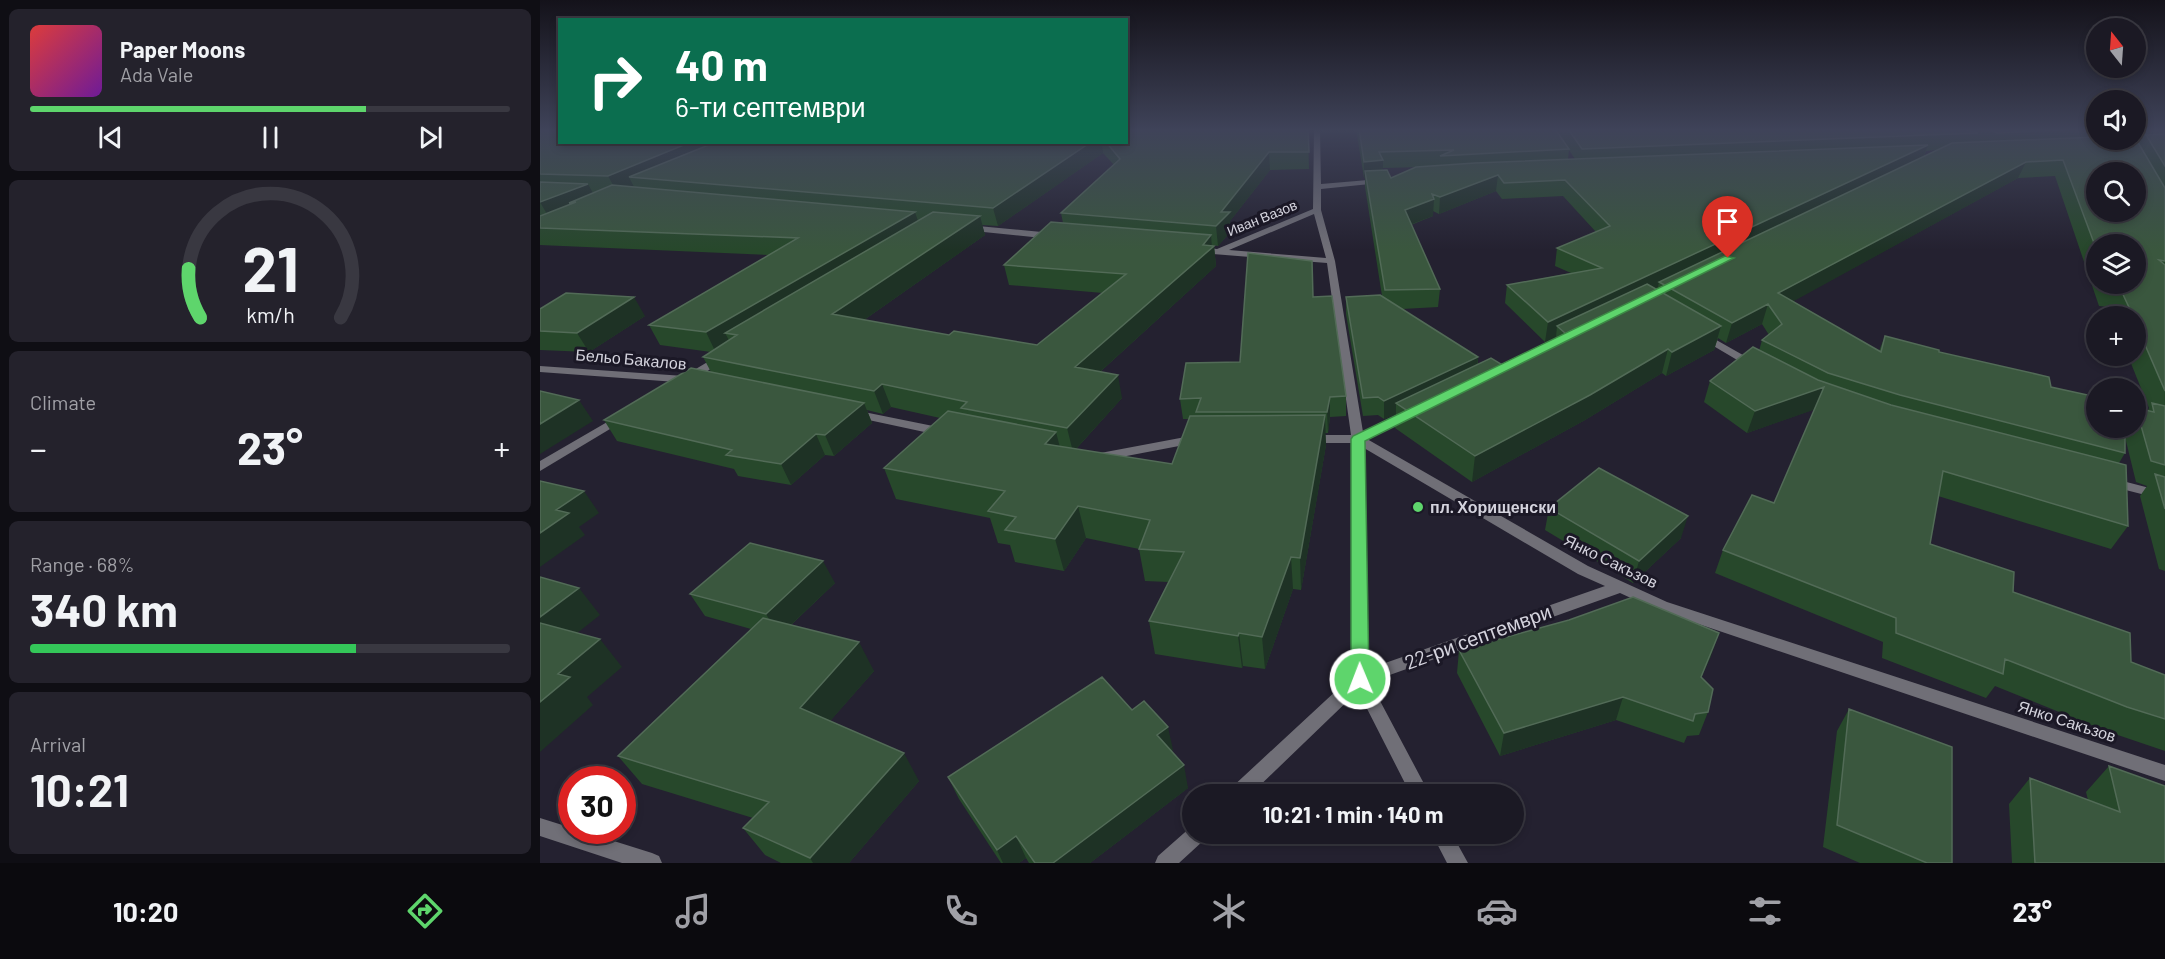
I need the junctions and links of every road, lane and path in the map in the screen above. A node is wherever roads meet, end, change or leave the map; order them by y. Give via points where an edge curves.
1 (1316, 169) edge
2 (1386, 180) edge
3 (1316, 187) junction
4 (1317, 210) junction
5 (961, 227) edge
6 (1066, 237) edge
7 (1195, 249) edge
8 (1218, 251) junction
9 (1330, 261) junction
10 (1690, 328) edge
11 (726, 354) edge
12 (540, 369) edge
13 (1767, 374) edge
14 (686, 379) junction
15 (709, 384) edge
16 (666, 391) edge
17 (1421, 408) edge
18 (837, 410) edge
19 (627, 414) edge
20 (953, 434) edge
21 (1208, 439) edge
22 (1300, 439) edge
23 (1358, 439) junction
24 (1081, 460) edge
25 (540, 467) edge
26 (2098, 478) edge
27 (2165, 496) edge
28 (1620, 587) junction
29 (1360, 679) junction
30 (2165, 773) edge
31 (1249, 784) edge
32 (1416, 784) edge
33 (540, 827) edge
34 (1185, 844) edge
35 (1448, 844) edge
36 (652, 863) edge
37 (1165, 863) edge
38 (1458, 863) edge

1 - 3 street
2 - 3 street
3 - 4 street
4 - 8 street, Иван Вазов
4 - 9 street
5 - 6 street
7 - 8 street, Иван Вазов
8 - 9 street, Иван Вазов
9 - 23 street
10 - 13 street
11 - 14 street
12 - 14 street, Бельо Бакалов
14 - 15 street, Бельо Бакалов
14 - 16 street
17 - 23 street
18 - 20 street
19 - 25 street
21 - 24 street
22 - 23 street
23 - 28 street, Янко Сакъзов via 1582,570
23 - 29 street
26 - 27 street
28 - 29 street, 22-ри септември
28 - 30 street, Янко Сакъзов via 1662,606
29 - 31 street, 22-ри септември
29 - 32 street
33 - 36 street
34 - 37 street
35 - 38 street

